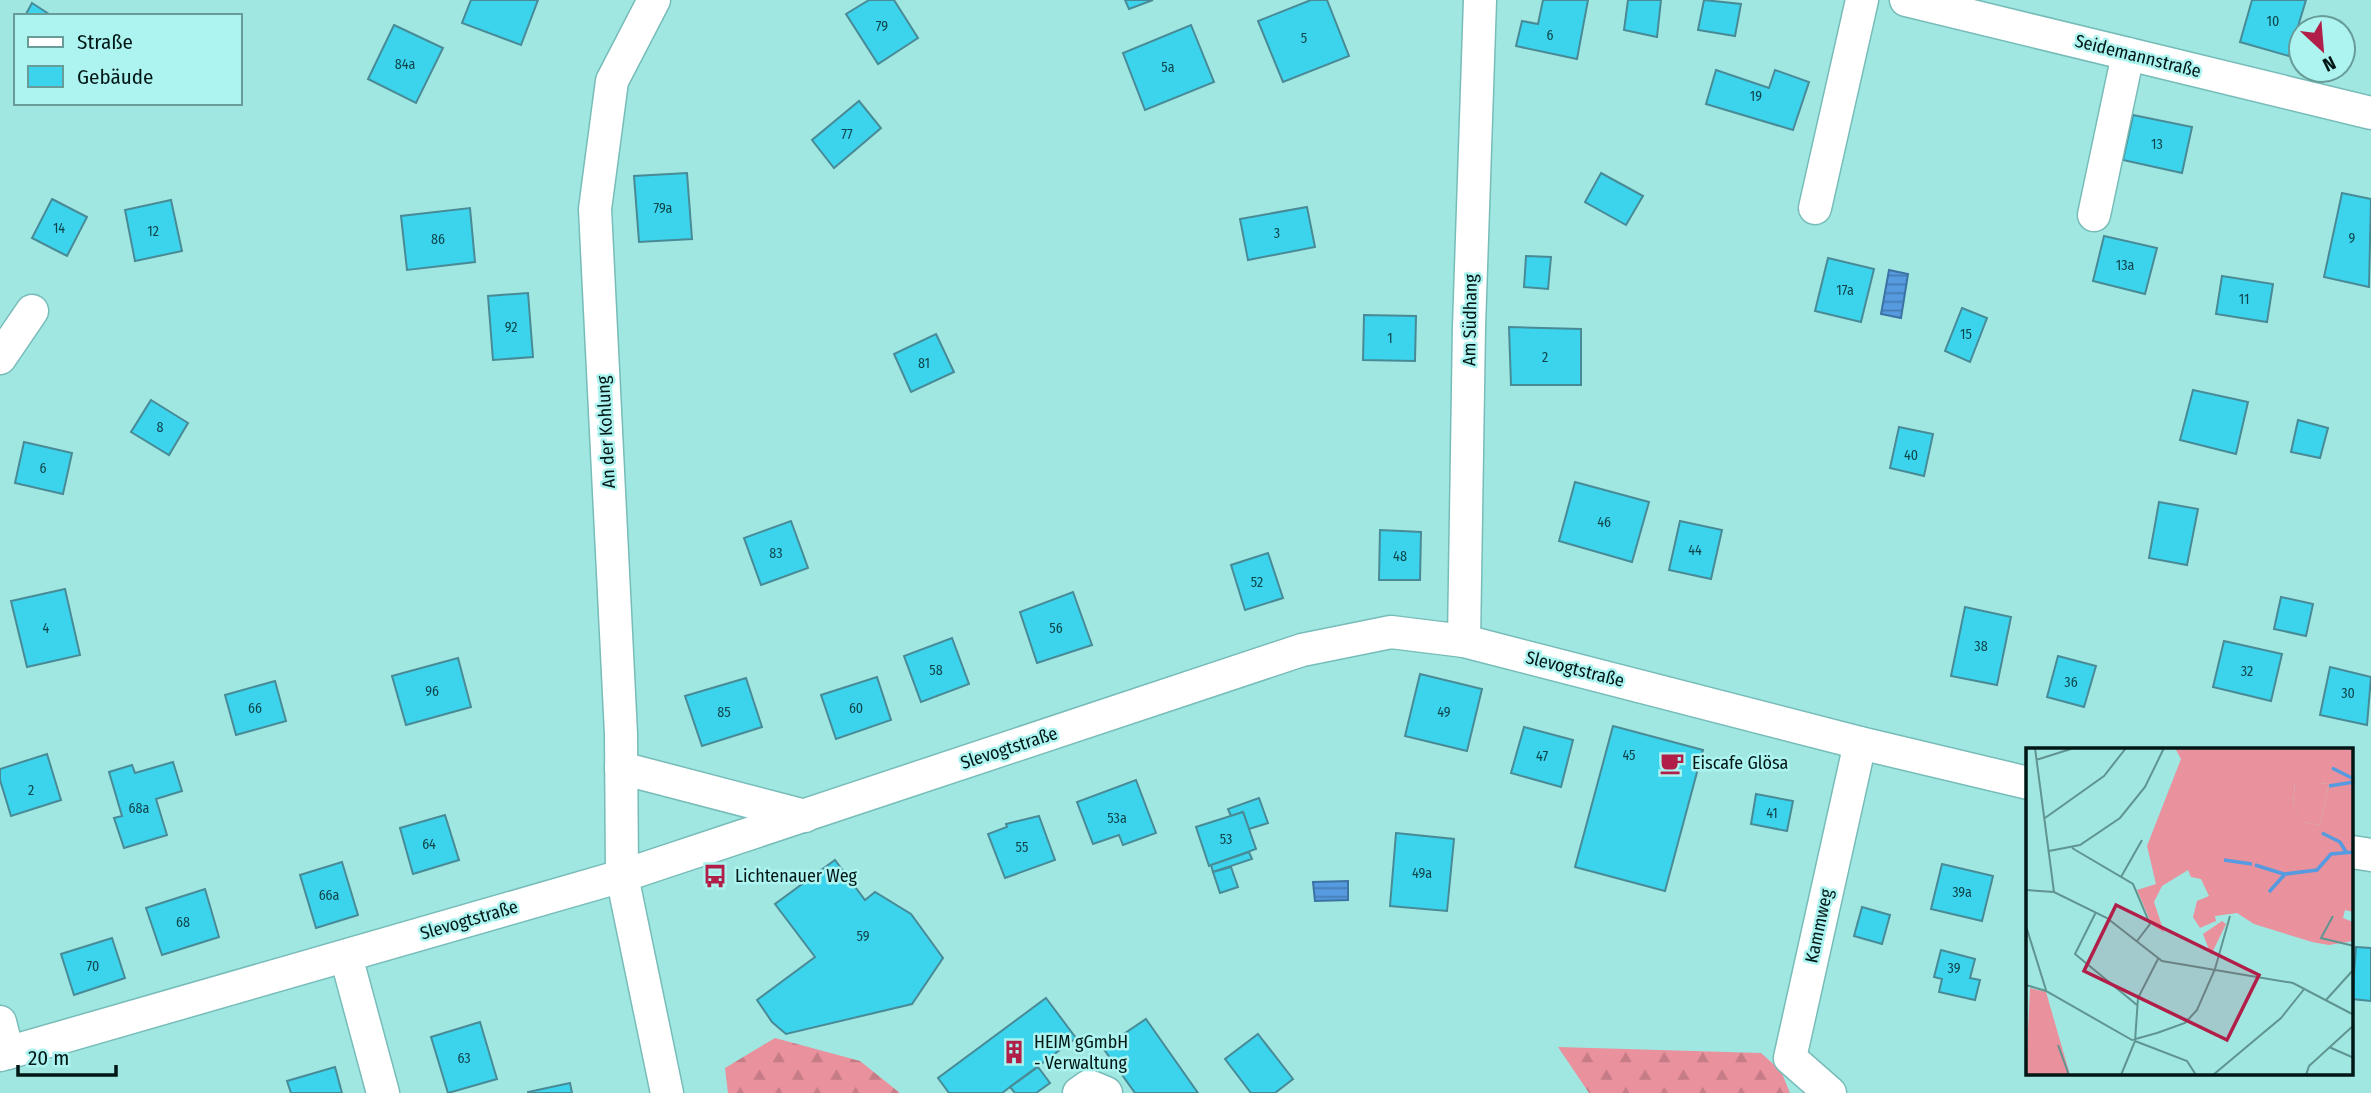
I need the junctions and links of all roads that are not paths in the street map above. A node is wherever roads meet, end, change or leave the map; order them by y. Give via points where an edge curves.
1 (654, 0) edge
2 (1480, 0) edge
3 (1862, 0) edge
4 (1906, 0) edge
5 (2128, 54) junction
6 (2371, 113) edge
7 (1815, 208) dead end
8 (2094, 215) dead end
9 (32, 311) dead end
10 (0, 358) edge
11 (1464, 641) junction
12 (1860, 743) junction
13 (621, 768) junction
14 (2026, 782) edge
15 (805, 816) junction
16 (622, 876) junction
17 (346, 956) junction
18 (0, 1022) edge
19 (4, 1054) edge
20 (383, 1093) edge
21 (667, 1093) edge
22 (1079, 1093) edge
23 (1105, 1093) edge
24 (1829, 1093) edge

1 - 13 street, An der Kohlung via 612,81 595,209
2 - 11 street, Am Südhang
3 - 7 street
4 - 5 street, Seidemannstraße
5 - 6 street, Seidemannstraße
5 - 8 street
9 - 10 street
11 - 12 street, Slevogtstraße
11 - 15 street, Slevogtstraße via 1391,632 1301,650
12 - 14 street, Slevogtstraße
12 - 24 street, Kammweg via 1790,1058
13 - 15 street
13 - 16 street, An der Kohlung
15 - 16 street, Slevogtstraße
16 - 17 street, Slevogtstraße
16 - 21 street
17 - 19 street, Slevogtstraße
17 - 20 street
18 - 19 street
22 - 23 street via 1088,1086

